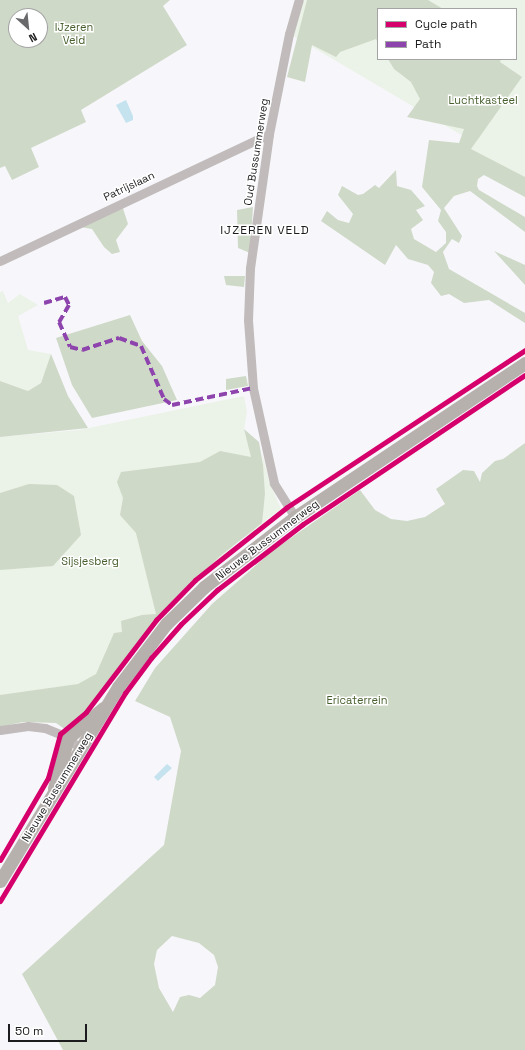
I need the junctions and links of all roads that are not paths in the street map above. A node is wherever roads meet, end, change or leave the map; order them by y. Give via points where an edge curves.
1 (299, 0) edge
2 (269, 134) junction
3 (0, 260) edge
4 (525, 363) edge
5 (295, 517) junction
6 (106, 706) junction
7 (0, 730) edge
8 (68, 738) junction
9 (80, 747) junction
10 (51, 797) junction
11 (0, 881) edge

1 - 2 street, Oud Bussummerweg via 289,34
2 - 3 street, Patrijslaan
2 - 5 street, Oud Bussummerweg via 250,268 248,320 253,388 274,483
4 - 5 main road, Nieuwe Bussummerweg
5 - 6 main road, Nieuwe Bussummerweg via 204,587 166,624
6 - 8 main road, Nieuwe Bussummerweg
6 - 9 main road, Nieuwe Bussummerweg via 97,725
7 - 8 street via 28,726 45,728
8 - 9 street
8 - 10 main road, Nieuwe Bussummerweg
9 - 10 main road, Nieuwe Bussummerweg via 69,771
10 - 11 main road, Nieuwe Bussummerweg via 11,872

